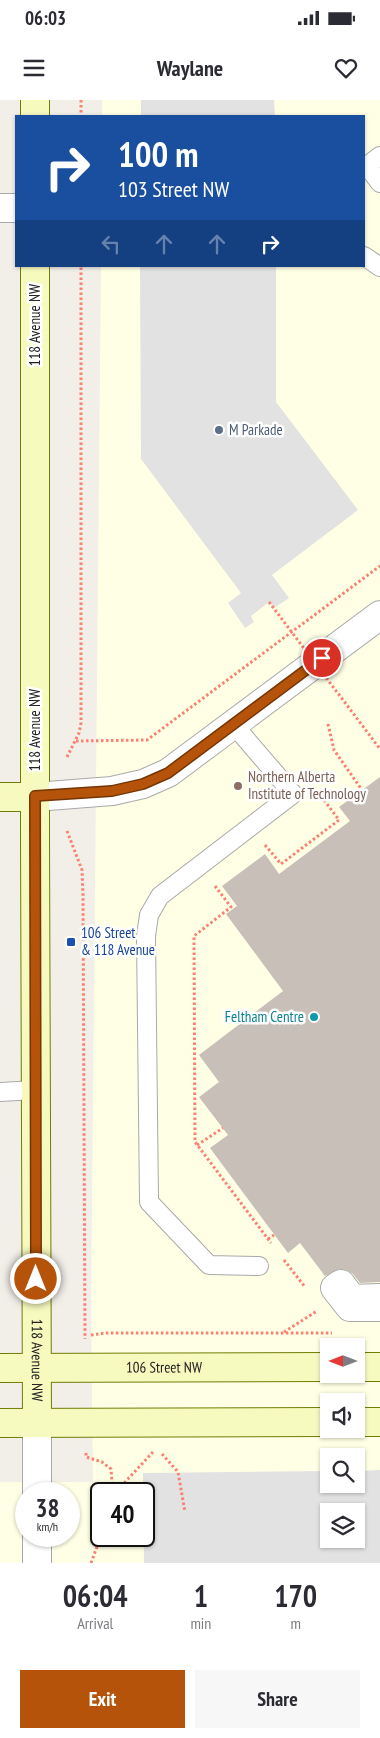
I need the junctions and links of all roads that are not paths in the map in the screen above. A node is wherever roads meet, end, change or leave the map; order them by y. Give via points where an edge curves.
1 (35, 100) edge
2 (35, 115) edge
3 (380, 156) edge
4 (380, 183) edge
5 (0, 208) edge
6 (15, 208) edge
7 (365, 257) edge
8 (35, 267) edge
9 (380, 267) edge
10 (380, 615) edge
11 (233, 724) junction
12 (35, 796) junction
13 (0, 797) edge
14 (35, 1090) junction
15 (0, 1092) edge
16 (259, 1266) dead end
17 (380, 1298) edge
18 (380, 1307) edge
19 (36, 1367) junction
20 (320, 1367) edge
21 (365, 1367) edge
22 (380, 1367) edge
23 (0, 1368) edge
24 (320, 1422) edge
25 (365, 1422) edge
26 (380, 1422) edge
27 (0, 1423) edge
28 (37, 1423) junction
29 (37, 1482) edge
30 (37, 1547) edge
31 (37, 1563) edge

1 - 2 street
3 - 4 lane via 367,166
5 - 6 street
7 - 9 lane
8 - 12 street, 118 Avenue NW
10 - 11 street
11 - 12 street via 168,773 143,784 112,791
11 - 16 lane via 293,794 160,896 149,915 146,936 149,1202 209,1266
12 - 13 street
12 - 14 street, 118 Avenue NW
14 - 15 lane
14 - 19 street, 118 Avenue NW
17 - 18 street via 352,1299 340,1284 335,1288 331,1303
19 - 20 street, 106 Street NW
19 - 23 street, 106 Street NW
19 - 28 street, 118 Avenue NW
21 - 22 street
24 - 28 street
25 - 26 street
27 - 28 street
28 - 29 street, 118 Avenue NW
30 - 31 street

